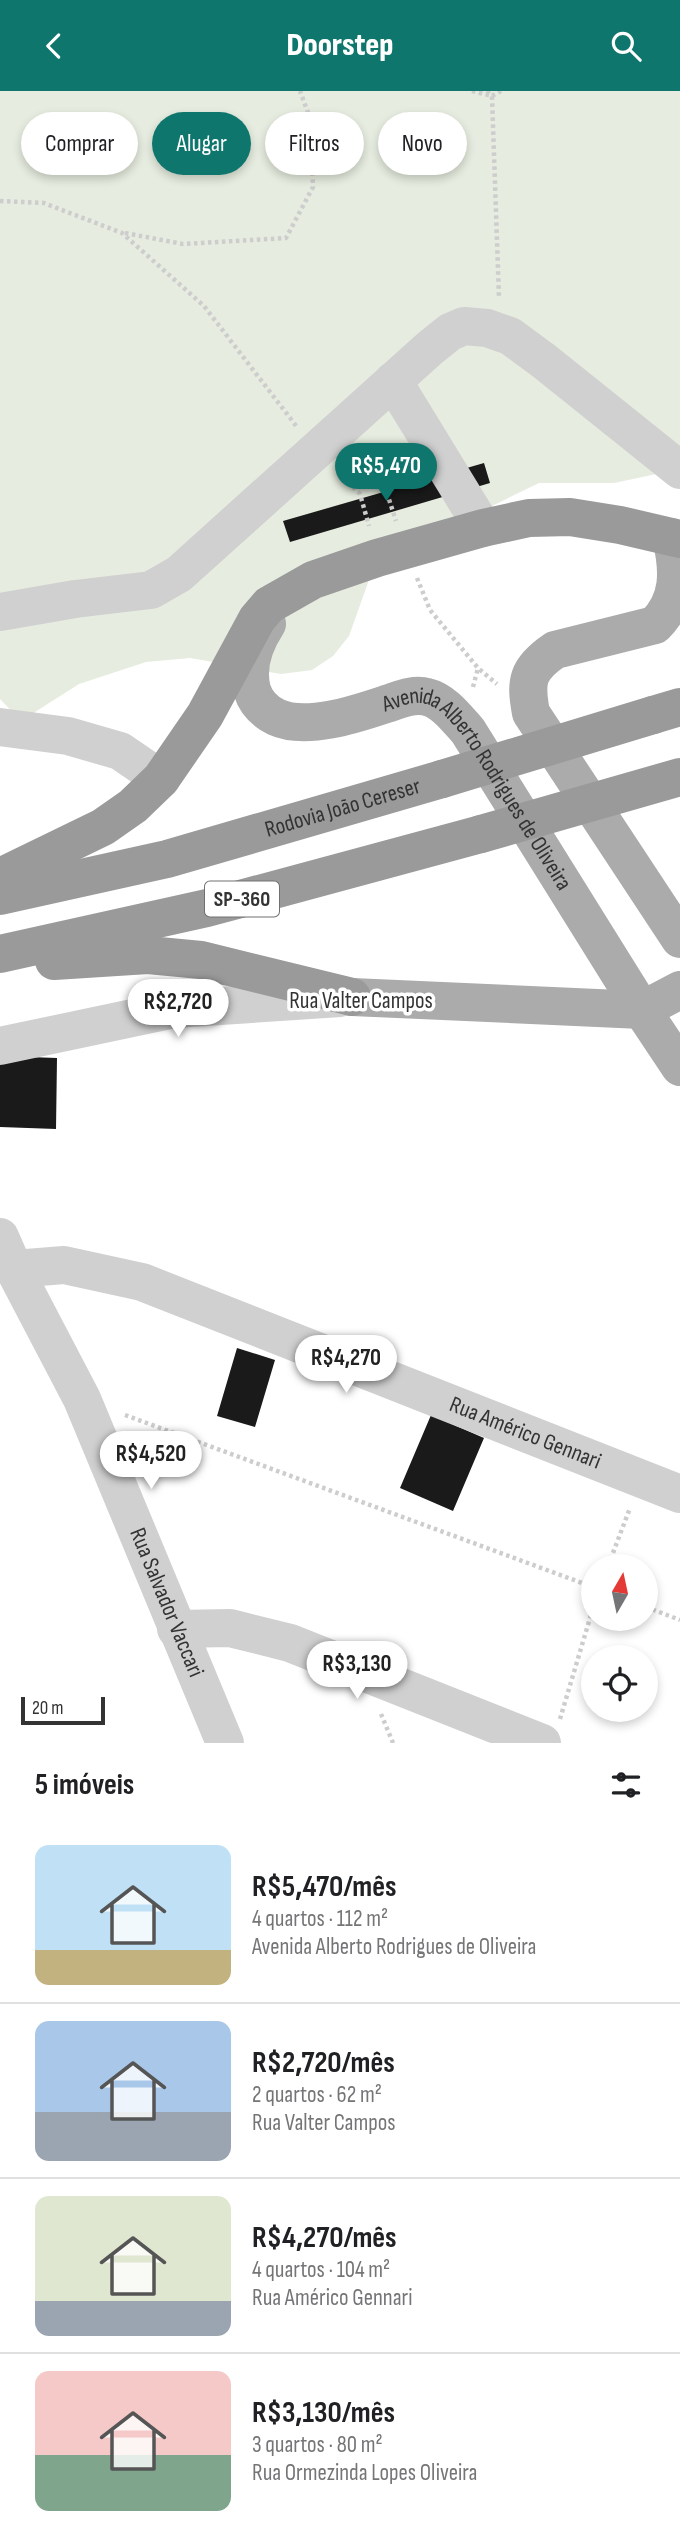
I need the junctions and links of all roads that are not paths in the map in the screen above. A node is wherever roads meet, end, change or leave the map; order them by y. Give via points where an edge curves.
1 (393, 381) junction
2 (680, 470) edge
3 (483, 528) junction
4 (675, 538) edge
5 (287, 593) junction
6 (0, 612) edge
7 (667, 711) edge
8 (0, 727) edge
9 (680, 777) edge
10 (161, 779) junction
11 (0, 877) edge
12 (0, 896) edge
13 (680, 939) edge
14 (0, 954) edge
15 (0, 966) edge
16 (680, 990) edge
17 (352, 997) junction
18 (642, 1010) junction
19 (0, 1046) edge
20 (680, 1067) edge
21 (7, 1253) edge
22 (680, 1494) edge
23 (176, 1629) junction
24 (549, 1737) edge
25 (225, 1743) edge

1 - 2 street via 450,332 464,326 487,328 510,336 544,361
1 - 3 street
1 - 6 street via 179,574 151,590
3 - 4 highway via 570,517
3 - 5 highway via 391,554
4 - 13 main road via 678,585 667,615 655,625 555,650 530,672 526,690 531,713
5 - 10 highway via 257,619 205,715
5 - 18 main road, Avenida Alberto Rodrigues de Oliveira via 251,657 249,678 254,697 265,711 283,720 313,722 412,696 441,704 468,731
7 - 12 highway, Rodovia João Cereser / SP-360, bridge via 167,859
8 - 10 street via 68,736 120,751
9 - 14 highway, SP-360, bridge via 207,908
10 - 11 highway via 103,827
15 - 17 highway via 148,955 201,960
16 - 18 main road
17 - 18 main road, Rua Valter Campos
17 - 19 street, Rua Valter Campos via 175,1009
18 - 20 main road, Avenida Alberto Rodrigues de Oliveira
21 - 22 street, Rua Américo Gennari via 142,1282
21 - 23 street, Rua Salvador Vaccari via 82,1399
23 - 24 street via 230,1628 290,1643
23 - 25 street, Rua Salvador Vaccari

